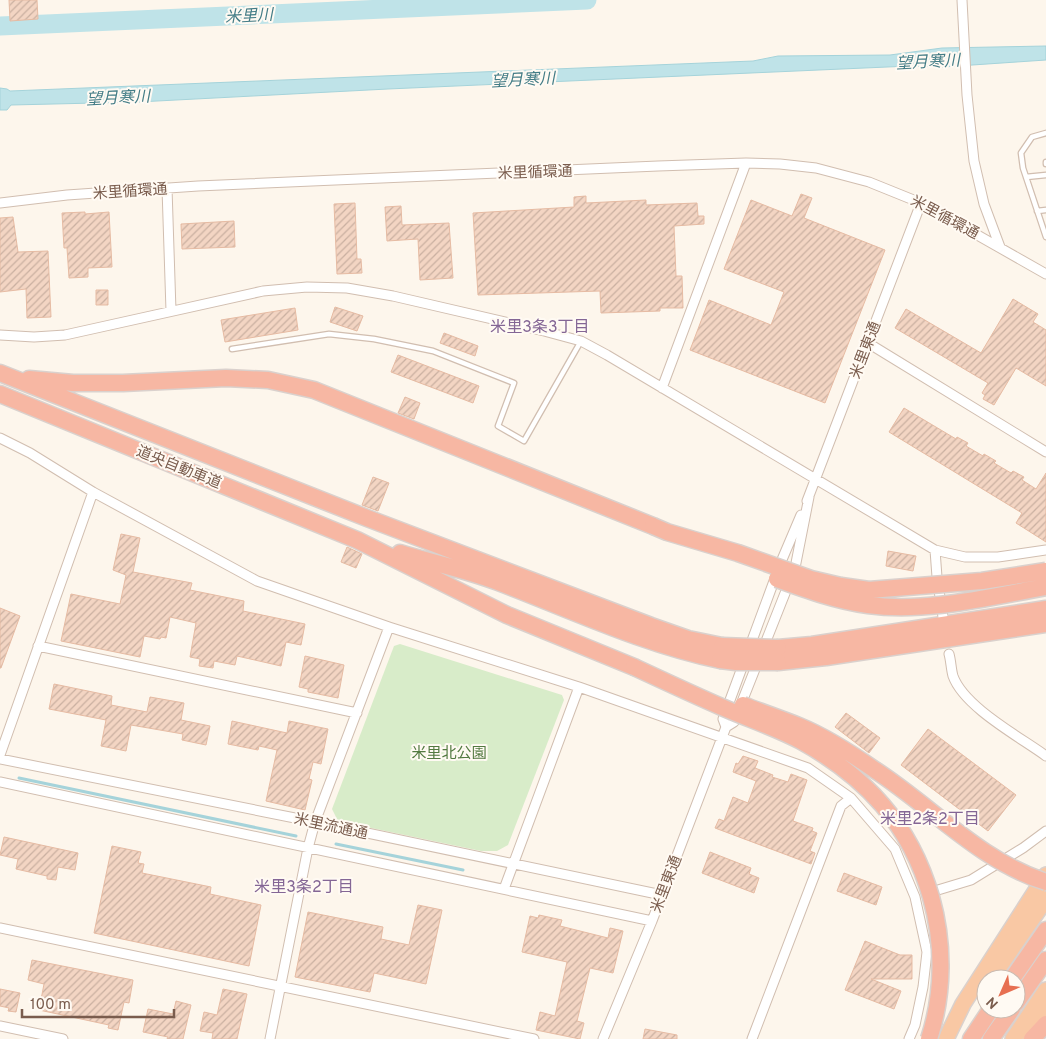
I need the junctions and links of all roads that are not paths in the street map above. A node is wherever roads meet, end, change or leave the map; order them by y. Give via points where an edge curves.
1 (962, 0) edge
2 (1046, 133) edge
3 (746, 163) junction
4 (1046, 176) edge
5 (1026, 177) junction
6 (168, 188) junction
7 (0, 203) edge
8 (921, 203) junction
9 (1046, 210) edge
10 (1037, 211) junction
11 (1046, 237) edge
12 (1000, 247) junction
13 (1046, 274) edge
14 (171, 311) junction
15 (0, 335) edge
16 (581, 341) junction
17 (868, 343) junction
18 (232, 349) dead end
19 (6, 376) edge
20 (662, 388) junction
21 (0, 394) edge
22 (0, 438) edge
23 (1046, 452) edge
24 (815, 479) junction
25 (93, 492) junction
26 (809, 497) junction
27 (660, 529) junction
28 (357, 540) junction
29 (936, 550) junction
30 (1046, 550) edge
31 (1046, 571) edge
32 (1046, 587) edge
33 (1046, 609) edge
34 (943, 617) dead end
35 (1046, 624) edge
36 (389, 627) junction
37 (38, 646) junction
38 (721, 653) junction
39 (949, 654) dead end
40 (778, 655) junction
41 (634, 667) junction
42 (579, 686) junction
43 (357, 713) junction
44 (726, 727) junction
45 (722, 737) junction
46 (0, 755) edge
47 (1046, 756) edge
48 (0, 760) edge
49 (0, 782) edge
50 (851, 798) junction
51 (315, 822) junction
52 (1046, 831) edge
53 (308, 848) junction
54 (514, 864) junction
55 (1046, 875) edge
56 (1046, 882) edge
57 (504, 888) junction
58 (662, 895) junction
59 (916, 897) junction
60 (1046, 900) edge
61 (652, 921) junction
62 (0, 928) edge
63 (1046, 930) edge
64 (1046, 960) edge
65 (990, 969) edge
66 (991, 969) edge
67 (1019, 969) edge
68 (280, 985) junction
69 (976, 988) edge
70 (1026, 989) edge
71 (1046, 990) edge
72 (976, 998) edge
73 (1046, 1011) edge
74 (984, 1019) edge
75 (1005, 1019) edge
76 (1046, 1024) edge
77 (0, 1026) edge
78 (946, 1038) edge
79 (63, 1039) edge
80 (270, 1039) edge
81 (534, 1039) edge
82 (603, 1039) edge
83 (752, 1039) edge
84 (909, 1039) edge
85 (929, 1039) edge
86 (971, 1039) edge
87 (991, 1039) edge
88 (1013, 1039) edge
89 (1023, 1039) edge
90 (1032, 1039) edge

1 - 12 street via 974,161 984,204
2 - 5 lane via 1032,138 1021,153
3 - 6 street, 米里循環通
3 - 8 street, 米里循環通 via 816,168 869,182
3 - 20 street
4 - 5 lane
5 - 10 lane
6 - 7 street, 米里循環通
6 - 14 street
8 - 12 street, 米里循環通
8 - 17 street, 米里東通
9 - 10 lane
10 - 11 lane
12 - 13 street, 米里循環通
14 - 15 street via 65,335
14 - 16 street via 263,291 346,288 403,298
16 - 18 lane via 524,441 498,426 514,383 433,351 329,334
16 - 20 street
17 - 23 street
17 - 24 street, 米里東通
19 - 27 highway via 73,383 226,378 268,380 314,390
19 - 38 highway
20 - 24 street
21 - 28 highway, 道央自動車道
22 - 25 street
24 - 26 street, 米里東通
24 - 29 street
25 - 36 street via 257,581
25 - 37 street
26 - 44 street, 米里東通 via 722,719
26 - 44 street, 米里東通 via 795,568 734,722
27 - 31 highway, bridge via 811,579 869,590 982,581
27 - 32 highway, bridge via 734,563 804,589 869,605 926,606
28 - 38 highway via 496,581 688,654
28 - 41 highway via 508,615
29 - 30 street via 965,557 998,557
29 - 34 street
33 - 40 highway via 812,645
35 - 40 highway via 826,657
36 - 42 street
36 - 43 street
37 - 43 street
37 - 46 street
38 - 40 highway, bridge
39 - 47 street via 954,677 974,705
41 - 56 highway, bridge via 801,727 876,770 995,858
41 - 85 highway, bridge via 800,740 859,780 888,811 924,871 935,911 940,974 939,995
42 - 45 street
42 - 54 street
43 - 51 street
44 - 45 street, 米里東通
45 - 50 street via 808,768
45 - 58 street, 米里東通
48 - 51 street, 米里流通通
49 - 53 street, 米里流通通
50 - 59 street via 895,849
50 - 83 street via 841,806
51 - 53 street
51 - 54 street, 米里流通通
52 - 59 street via 971,880
53 - 57 street, 米里流通通
53 - 68 street
54 - 57 street
54 - 58 street, 米里流通通
55 - 65 highway
57 - 61 street, 米里流通通
58 - 61 street, 米里東通
59 - 84 street via 927,952 923,987
60 - 66 highway
61 - 82 street, 米里東通
62 - 68 street
63 - 67 highway
64 - 70 highway
68 - 80 street
68 - 81 street
69 - 78 highway via 957,1013
71 - 88 highway
72 - 78 highway
73 - 89 highway
74 - 86 highway
75 - 87 highway
76 - 90 highway
77 - 79 street

